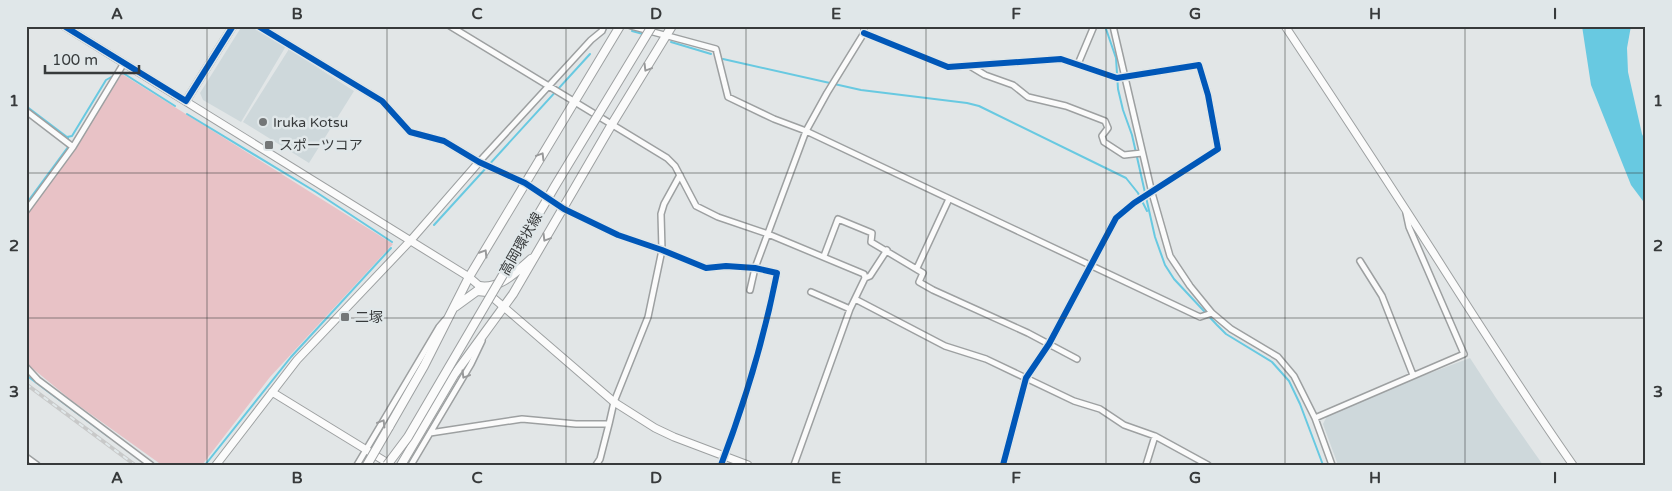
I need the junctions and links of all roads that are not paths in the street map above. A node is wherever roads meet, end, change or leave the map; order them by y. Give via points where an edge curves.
1 (64, 26) edge
2 (233, 26) edge
3 (258, 26) edge
4 (450, 26) edge
5 (604, 26) edge
6 (620, 26) edge
7 (631, 26) edge
8 (652, 26) edge
9 (672, 26) edge
10 (1094, 26) edge
11 (1113, 26) edge
12 (1285, 26) edge
13 (864, 29) edge
14 (666, 36) junction
15 (124, 63) junction
16 (1078, 64) junction
17 (970, 65) junction
18 (1124, 77) junction
19 (549, 87) junction
20 (186, 101) junction
21 (574, 101) junction
22 (26, 111) edge
23 (612, 124) junction
24 (806, 131) junction
25 (70, 145) junction
26 (1142, 153) junction
27 (479, 162) junction
28 (680, 175) junction
29 (525, 183) junction
30 (1152, 193) junction
31 (948, 199) junction
32 (1405, 208) junction
33 (564, 209) junction
34 (26, 211) edge
35 (768, 234) junction
36 (411, 240) junction
37 (662, 250) junction
38 (887, 250) junction
39 (536, 255) junction
40 (824, 256) junction
41 (1360, 261) dead end
42 (1090, 266) junction
43 (755, 268) junction
44 (917, 268) junction
45 (469, 277) junction
46 (865, 278) junction
47 (479, 286) junction
48 (750, 290) dead end
49 (487, 292) junction
50 (811, 292) dead end
51 (855, 299) junction
52 (503, 305) junction
53 (850, 309) junction
54 (452, 312) junction
55 (1212, 313) junction
56 (487, 331) junction
57 (1049, 344) junction
58 (1077, 359) dead end
59 (26, 367) edge
60 (1413, 375) junction
61 (1026, 378) junction
62 (272, 392) junction
63 (614, 402) junction
64 (1315, 418) junction
65 (609, 424) junction
66 (430, 433) junction
67 (1155, 436) junction
68 (408, 437) junction
69 (366, 450) junction
70 (26, 457) edge
71 (724, 457) junction
72 (37, 465) edge
73 (151, 465) edge
74 (216, 465) edge
75 (357, 465) edge
76 (367, 465) edge
77 (387, 465) edge
78 (391, 465) edge
79 (401, 465) edge
80 (411, 465) edge
81 (596, 465) edge
82 (721, 465) edge
83 (748, 465) edge
84 (794, 465) edge
85 (1003, 465) edge
86 (1146, 465) edge
87 (1208, 465) edge
88 (1332, 465) edge
89 (1573, 465) edge

1 - 15 street
2 - 20 street
3 - 27 street via 382,101 410,132 444,141
4 - 19 street
5 - 19 street
6 - 21 main road
7 - 14 street
8 - 68 main road, 高岡環状線, bridge
9 - 14 main road
10 - 16 street
11 - 18 street
12 - 32 street
13 - 17 street via 948,67
13 - 24 street
14 -> 23 main road
14 - 24 street via 716,49 728,98
15 - 20 street
15 - 25 street
16 - 17 street via 1062,59
16 - 18 street via 1117,78
17 - 26 street via 985,75 1013,85 1028,97 1066,106 1105,121 1108,128 1102,136 1104,142 1124,155
18 - 26 street
18 - 30 street via 1199,65 1208,95 1218,150
19 - 21 street
19 - 27 street
20 - 36 street
21 - 23 street
29 -> 21 main road
22 - 25 street
23 - 28 street via 667,158
23 - 33 main road
24 - 31 street
24 - 35 street
25 - 34 street
26 - 30 street
27 - 29 street
27 - 36 street
28 - 35 street via 696,206
28 - 37 street via 661,214
29 - 33 street
45 -> 29 main road
30 - 42 street via 1116,218
30 - 55 street via 1170,256
31 - 42 street
31 - 44 street
32 - 60 street via 1409,227 1464,354
32 - 89 street
33 - 37 street via 618,235
33 -> 39 main road
35 - 40 street
35 - 43 street
36 - 45 street
36 - 62 street via 322,332
37 - 43 street via 706,268
37 - 63 street via 648,317
38 - 40 street via 871,242 872,233 838,220
38 - 44 street
38 - 46 street via 870,276
39 - 47 main road via 500,283 488,288
39 - 52 main road
40 - 46 street via 864,274
41 - 60 street via 1382,296
42 - 55 street via 1200,317
42 - 57 street
43 - 48 street
43 - 71 street via 777,273 753,372
44 - 57 street via 923,273 919,282
45 - 47 street
45 - 54 main road
46 - 51 street
47 - 49 street
49 - 52 street
49 - 54 main road via 477,291 470,295
50 - 53 street
51 - 53 street
51 - 61 street via 945,346
52 - 56 main road
52 - 63 street
53 - 84 street
69 -> 54 street via 439,327
54 - 76 main road, bridge
55 - 64 street via 1231,329 1278,357 1294,376
56 -> 66 street
56 - 79 main road via 454,374
57 - 58 street
57 - 61 street
59 - 73 street via 38,380
60 - 64 street
61 - 67 street via 1074,402 1100,409 1124,425
61 - 85 street
62 - 69 street
62 - 74 street
63 - 65 street
63 - 71 street via 655,428
64 - 88 street
65 - 66 street via 522,419
65 - 81 street
66 - 80 street
67 - 86 street
67 - 87 street
68 - 77 main road, 高岡環状線, bridge
68 - 78 main road, 高岡環状線, bridge
69 - 75 street
69 - 78 street
70 - 72 street
71 - 82 street
71 - 83 street

